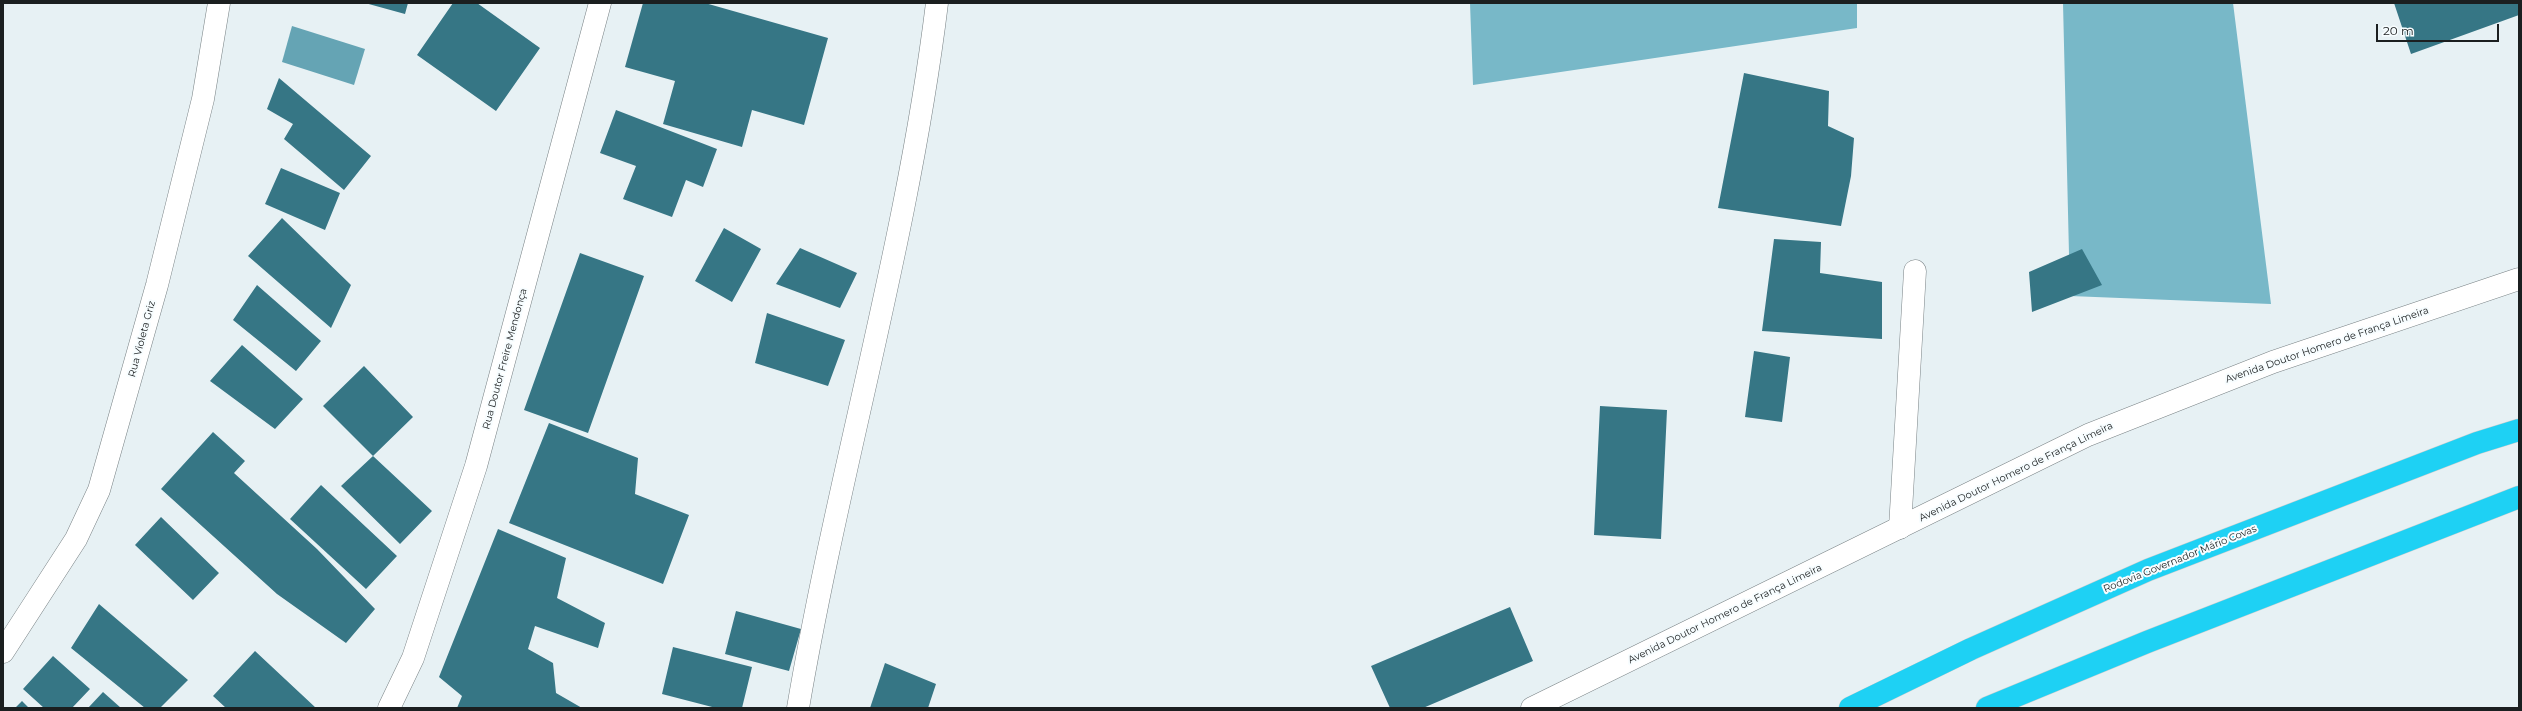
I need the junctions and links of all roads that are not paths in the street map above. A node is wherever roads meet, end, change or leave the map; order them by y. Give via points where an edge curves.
1 (220, 3) edge
2 (600, 3) edge
3 (937, 3) edge
4 (1915, 271) dead end
5 (2519, 279) edge
6 (2519, 430) edge
7 (2519, 497) edge
8 (1900, 528) junction
9 (4, 650) edge
10 (1996, 706) edge
11 (389, 708) edge
12 (798, 708) edge
13 (1532, 708) edge
14 (1850, 708) edge

1 - 9 street, Rua Violeta Griz via 203,99 159,277 99,490 76,539
2 - 11 street, Rua Doutor Freire Mendonça via 476,466 413,658
3 - 12 street via 927,82 910,173 826,560
4 - 8 street
5 - 8 street, Avenida Doutor Homero de França Limeira via 2273,362 2088,435
6 - 14 highway, Rodovia Governador Mário Covas via 2469,446 2148,570 1971,649
7 - 10 highway via 2147,642
8 - 13 street, Avenida Doutor Homero de França Limeira

